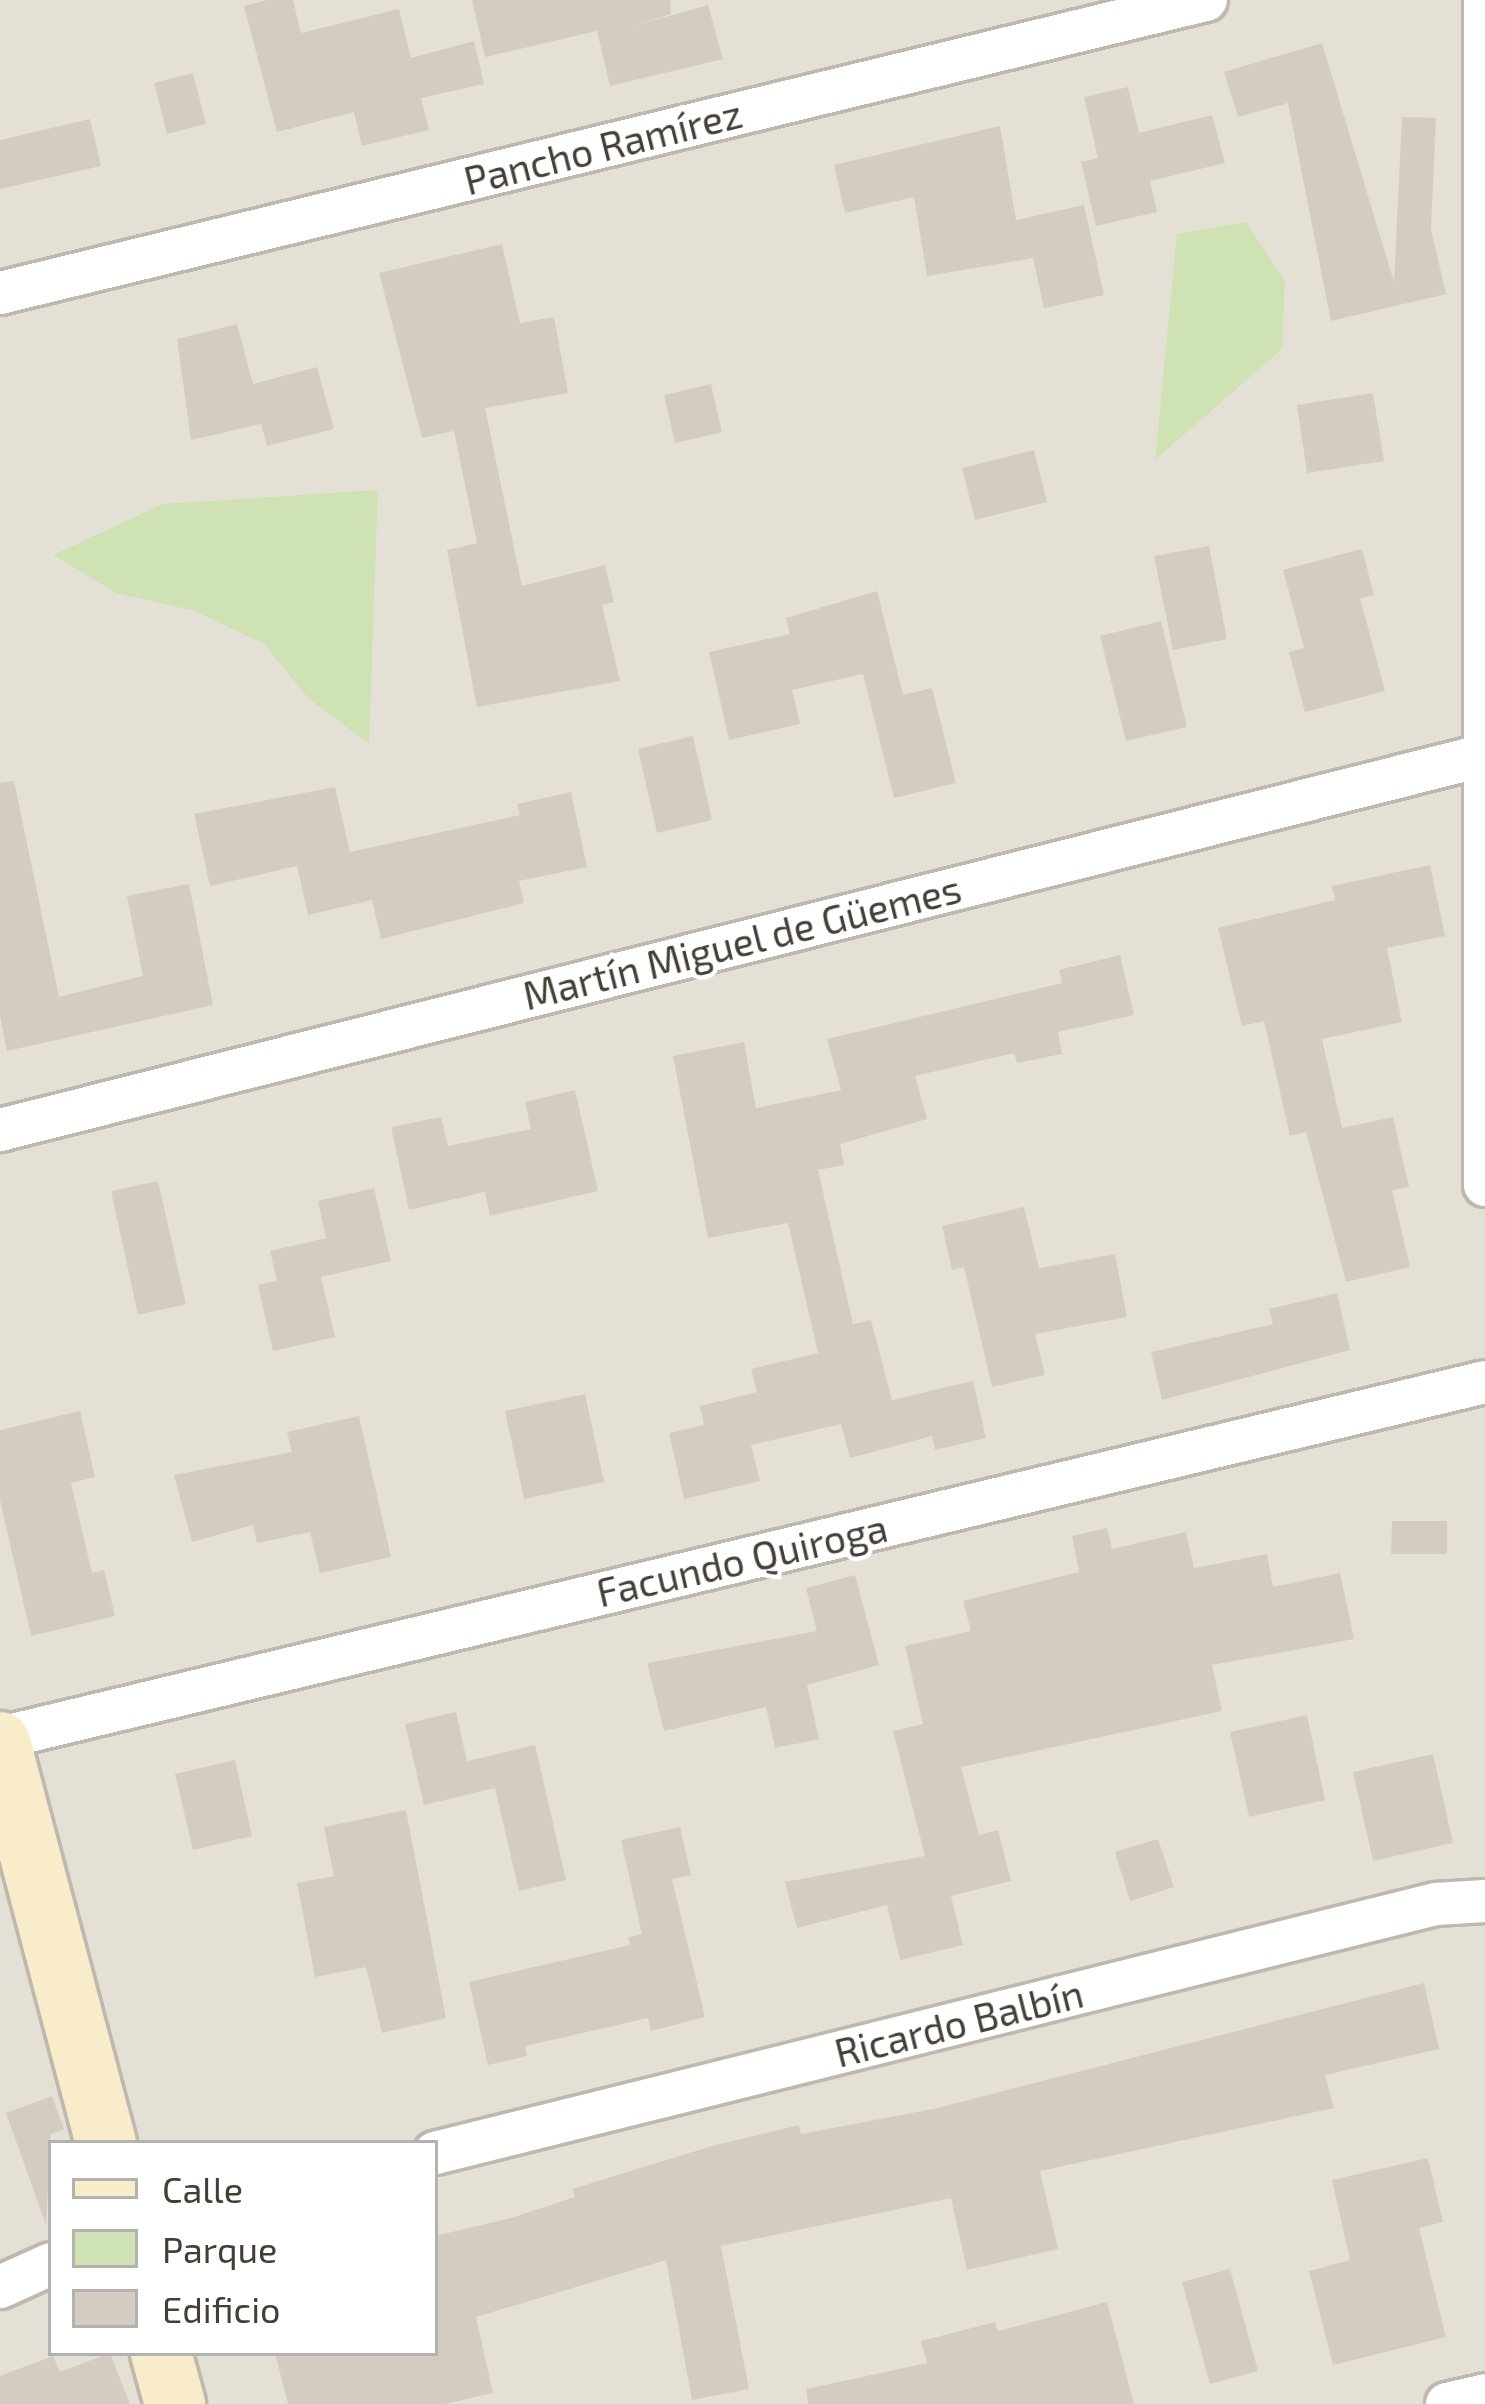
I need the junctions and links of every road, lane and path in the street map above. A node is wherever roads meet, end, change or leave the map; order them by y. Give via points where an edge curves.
1 (1206, 0) edge
2 (1485, 0) edge
3 (0, 293) edge
4 (1483, 755) edge
5 (0, 1130) edge
6 (1485, 1185) edge
7 (1485, 1382) edge
8 (0, 1740) edge
9 (1485, 1901) edge
10 (105, 2140) edge
11 (438, 2152) edge
12 (48, 2265) edge
13 (0, 2287) edge
14 (162, 2356) edge
15 (1485, 2395) edge
16 (175, 2404) edge
17 (1448, 2404) edge

1 - 3 street, Pancho Ramírez
2 - 4 street
4 - 5 street, Martín Miguel de Güemes
4 - 6 street
7 - 8 street, Facundo Quiroga
8 - 10 main road
9 - 11 street, Ricardo Balbín via 1436,1904
12 - 13 street
14 - 16 main road
15 - 17 street

